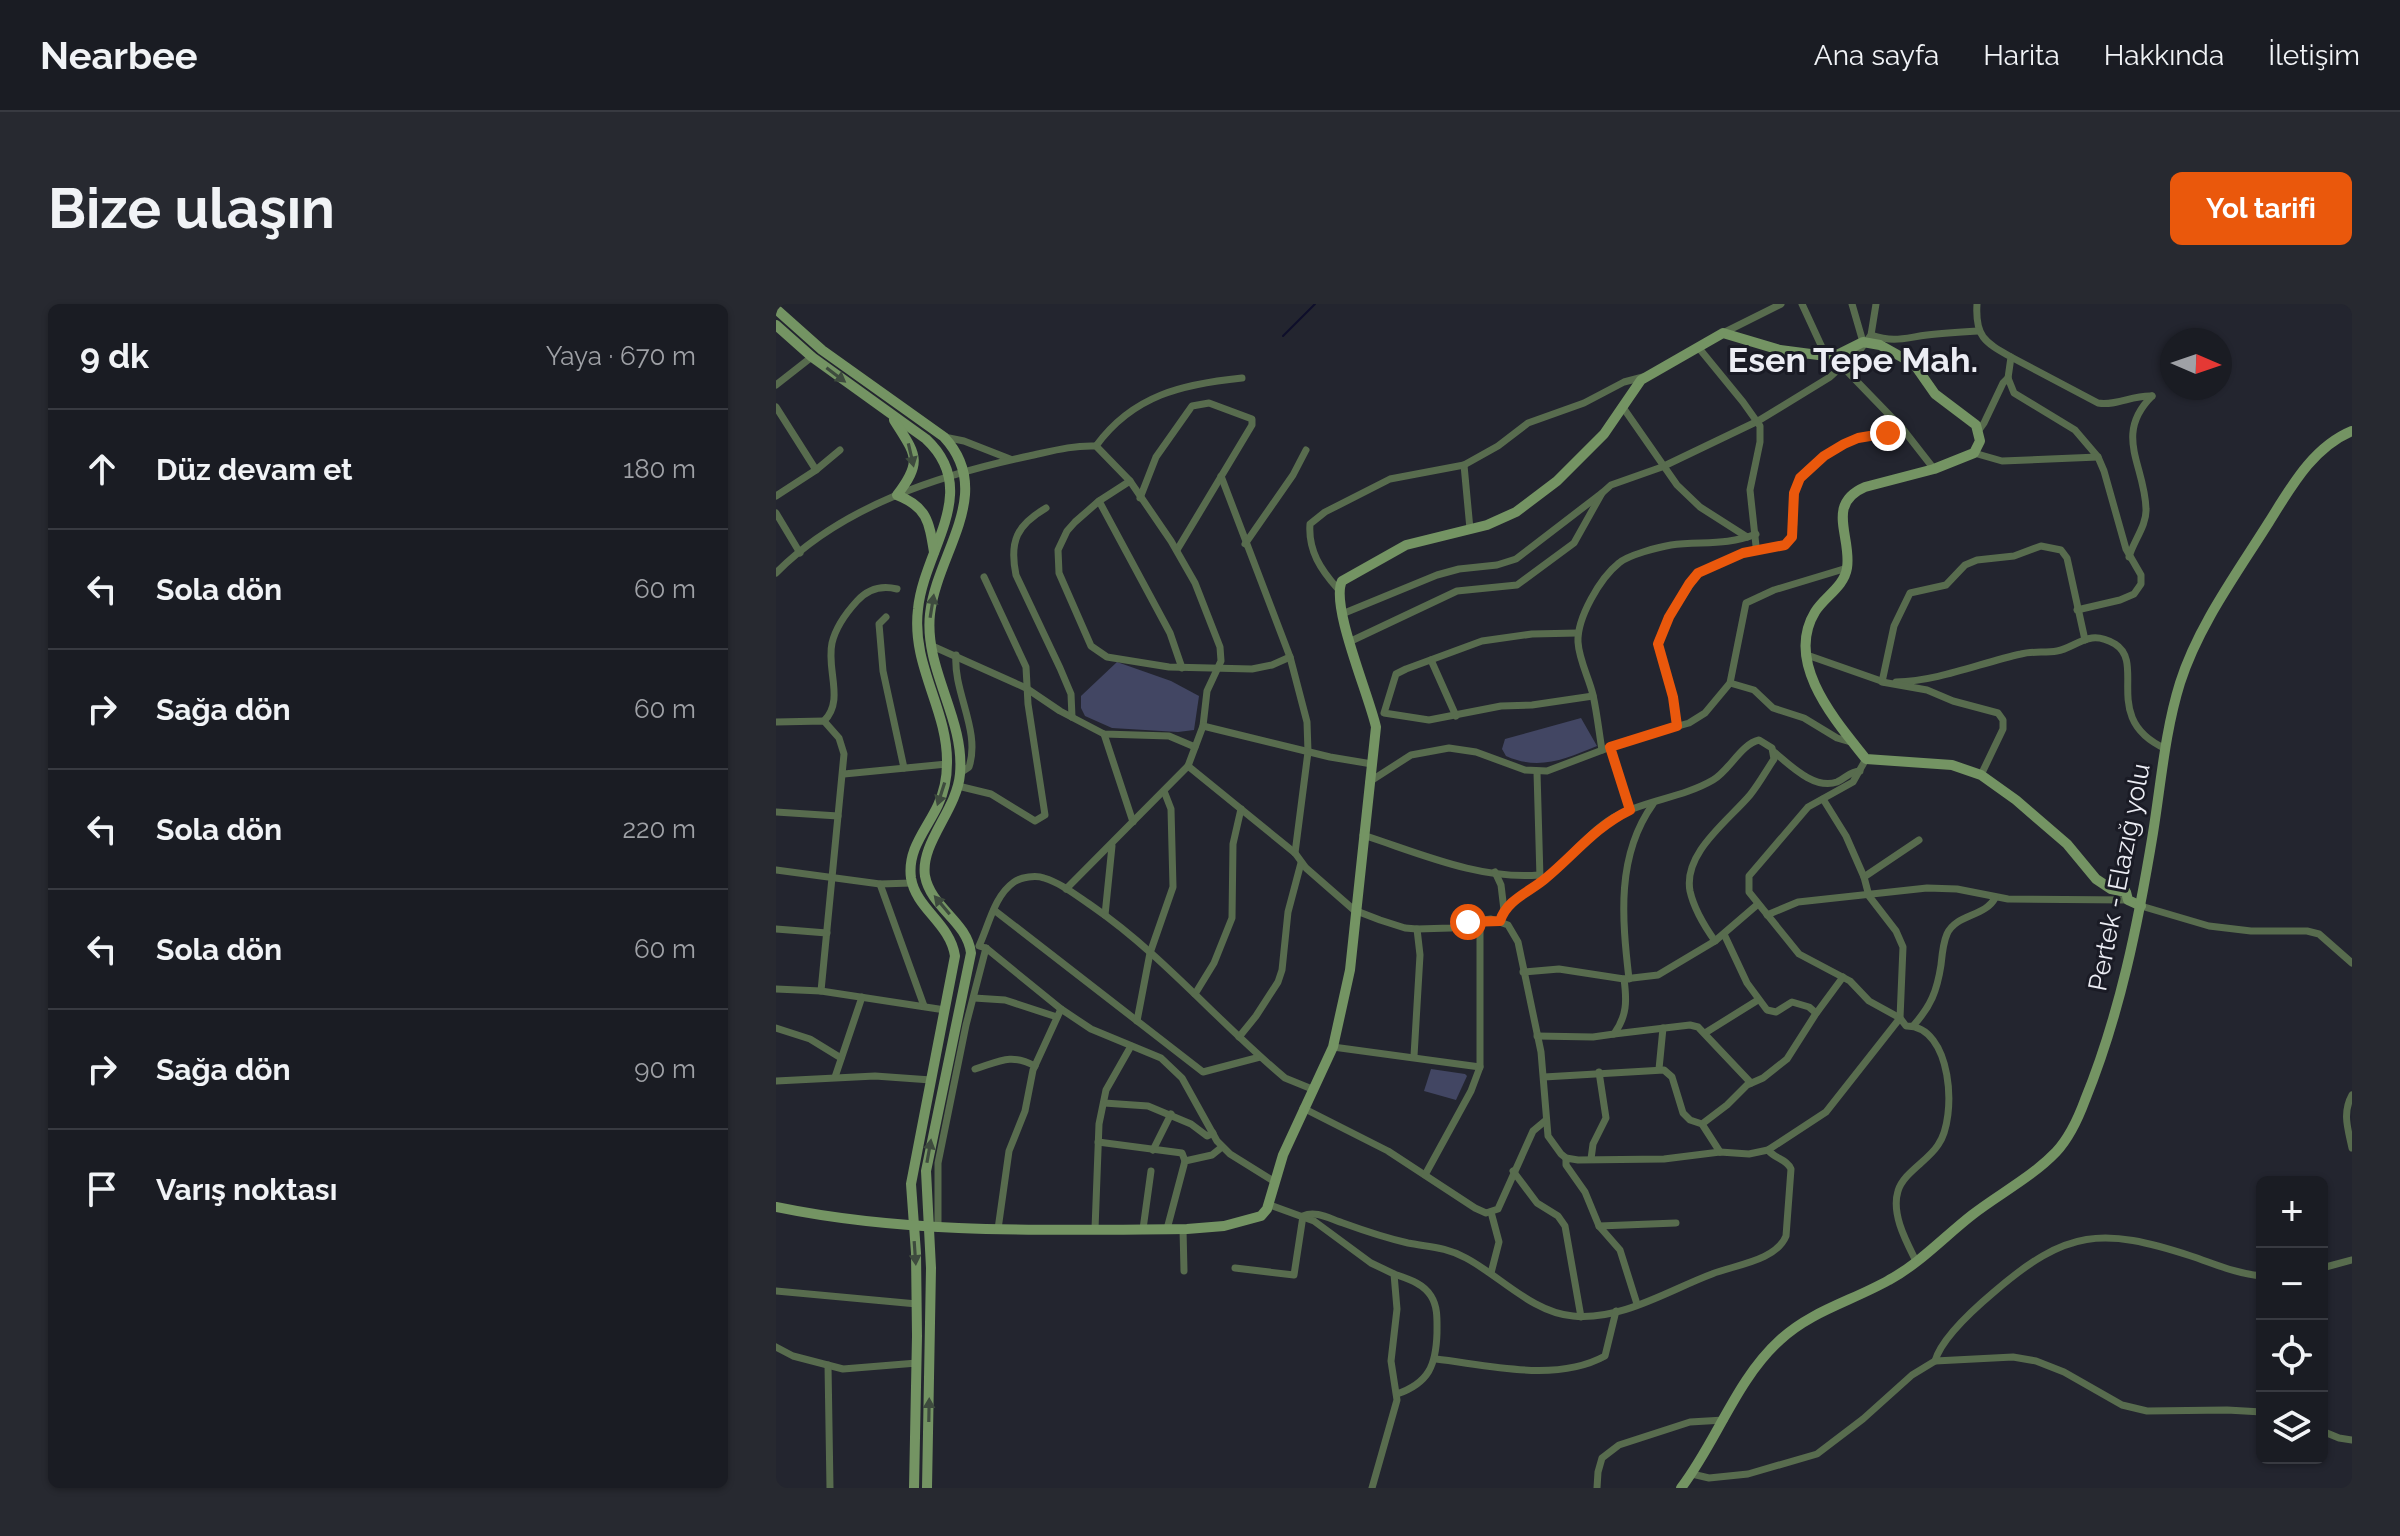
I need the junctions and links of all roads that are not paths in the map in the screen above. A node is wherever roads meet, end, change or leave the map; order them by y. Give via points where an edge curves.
1 (1781, 304) edge
2 (1802, 304) edge
3 (1852, 304) edge
4 (1876, 304) edge
5 (1977, 304) edge
6 (776, 309) edge
7 (776, 325) edge
8 (1978, 331) junction
9 (1723, 333) junction
10 (776, 334) edge
11 (1867, 339) junction
12 (1698, 347) junction
13 (814, 355) junction
14 (1826, 356) junction
15 (2011, 357) junction
16 (1842, 366) junction
17 (1647, 375) junction
18 (1242, 378) dead end
19 (2008, 378) junction
20 (776, 385) edge
21 (1622, 406) junction
22 (776, 407) edge
23 (891, 414) junction
24 (1758, 421) junction
25 (1902, 428) junction
26 (1979, 430) junction
27 (2352, 431) edge
28 (944, 437) junction
29 (1096, 446) junction
30 (840, 450) dead end
31 (1306, 450) dead end
32 (1974, 453) junction
33 (2098, 457) junction
34 (1012, 459) junction
35 (1464, 465) junction
36 (1662, 467) junction
37 (1934, 469) junction
38 (816, 470) junction
39 (965, 472) junction
40 (950, 476) junction
41 (1221, 476) junction
42 (1130, 481) junction
43 (1602, 493) junction
44 (897, 495) junction
45 (776, 496) edge
46 (1140, 498) junction
47 (1099, 501) junction
48 (1046, 508) dead end
49 (776, 513) edge
50 (1470, 529) junction
51 (1751, 536) junction
52 (1245, 544) junction
53 (1177, 550) junction
54 (1755, 551) junction
55 (934, 552) junction
56 (800, 553) junction
57 (2129, 557) junction
58 (1847, 568) junction
59 (776, 573) edge
60 (984, 577) dead end
61 (897, 589) dead end
62 (1338, 589) junction
63 (2077, 610) junction
64 (1342, 614) junction
65 (886, 617) dead end
66 (1578, 633) junction
67 (2085, 640) junction
68 (1349, 642) junction
69 (930, 645) junction
70 (956, 655) junction
71 (1807, 655) junction
72 (1290, 657) junction
73 (1431, 660) junction
74 (1219, 667) junction
75 (1182, 668) junction
76 (1882, 682) junction
77 (1730, 683) junction
78 (1026, 688) junction
79 (1593, 696) junction
80 (1379, 715) junction
81 (1456, 716) junction
82 (1072, 717) junction
83 (824, 721) junction
84 (776, 722) edge
85 (1203, 726) junction
86 (1677, 726) junction
87 (1104, 734) junction
88 (1854, 743) junction
89 (1195, 747) junction
90 (1606, 748) junction
91 (2166, 749) junction
92 (1308, 752) junction
93 (1774, 752) junction
94 (1866, 759) junction
95 (947, 764) junction
96 (1372, 764) junction
97 (1188, 766) junction
98 (904, 768) junction
99 (1860, 771) junction
100 (1537, 772) junction
101 (960, 773) junction
102 (844, 774) junction
103 (1981, 775) junction
104 (1369, 782) junction
105 (958, 786) junction
106 (1164, 791) junction
107 (1823, 799) junction
108 (1654, 802) junction
109 (1241, 809) junction
110 (1630, 810) junction
111 (776, 812) edge
112 (838, 816) junction
113 (1133, 822) junction
114 (1363, 835) junction
115 (1919, 840) dead end
116 (1112, 846) junction
117 (1295, 853) junction
118 (1301, 863) junction
119 (776, 870) edge
120 (1495, 872) junction
121 (832, 876) junction
122 (1864, 877) junction
123 (1541, 878) junction
124 (912, 883) junction
125 (880, 884) junction
126 (1066, 889) junction
127 (1869, 896) junction
128 (1995, 898) junction
129 (2128, 900) junction
130 (1758, 904) junction
131 (2141, 906) junction
132 (994, 910) junction
133 (1354, 910) junction
134 (1504, 910) junction
135 (1105, 915) junction
136 (1767, 915) junction
137 (1480, 920) junction
138 (1500, 921) junction
139 (776, 929) edge
140 (1417, 929) junction
141 (827, 933) junction
142 (1724, 934) junction
143 (1715, 941) junction
144 (978, 947) junction
145 (954, 948) junction
146 (1150, 953) junction
147 (2352, 963) edge
148 (1523, 972) junction
149 (1843, 977) junction
150 (1627, 979) junction
151 (776, 989) edge
152 (821, 991) junction
153 (1195, 994) junction
154 (862, 997) junction
155 (974, 998) junction
156 (1758, 1000) junction
157 (924, 1006) junction
158 (945, 1010) junction
159 (1059, 1013) junction
160 (1816, 1013) junction
161 (1900, 1018) junction
162 (1137, 1021) junction
163 (1913, 1026) junction
164 (776, 1028) edge
165 (1663, 1028) junction
166 (1705, 1033) junction
167 (1614, 1034) junction
168 (1537, 1036) junction
169 (1239, 1037) junction
170 (1131, 1046) junction
171 (1333, 1047) junction
172 (1414, 1056) junction
173 (1260, 1057) junction
174 (841, 1058) junction
175 (1035, 1066) junction
176 (1480, 1067) junction
177 (975, 1069) dead end
178 (1659, 1069) junction
179 (1599, 1072) junction
180 (835, 1077) junction
181 (1544, 1077) junction
182 (931, 1080) junction
183 (776, 1081) edge
184 (1751, 1083) junction
185 (1312, 1089) junction
186 (2352, 1095) edge
187 (1104, 1103) junction
188 (1303, 1108) junction
189 (1171, 1114) junction
190 (1545, 1121) junction
191 (1702, 1124) junction
192 (1213, 1133) junction
193 (1098, 1142) junction
194 (1222, 1147) junction
195 (2352, 1148) edge
196 (1153, 1150) junction
197 (1768, 1150) junction
198 (1720, 1152) junction
199 (1566, 1158) junction
200 (1591, 1159) junction
201 (1185, 1161) junction
202 (1151, 1171) dead end
203 (1513, 1171) junction
204 (1425, 1175) junction
205 (1275, 1182) junction
206 (1270, 1205) junction
207 (776, 1207) edge
208 (1491, 1212) junction
209 (1303, 1216) junction
210 (1676, 1223) dead end
211 (913, 1226) junction
212 (1599, 1226) junction
213 (933, 1228) junction
214 (998, 1229) junction
215 (1095, 1229) junction
216 (1143, 1229) junction
217 (1167, 1229) junction
218 (1183, 1229) junction
219 (2352, 1260) edge
220 (1916, 1261) junction
221 (2328, 1266) edge
222 (1235, 1268) dead end
223 (1184, 1271) dead end
224 (1491, 1273) junction
225 (1394, 1274) junction
226 (2256, 1275) edge
227 (776, 1291) edge
228 (917, 1304) junction
229 (1637, 1304) junction
230 (1616, 1311) junction
231 (1581, 1317) junction
232 (776, 1347) edge
233 (1436, 1359) junction
234 (1935, 1361) junction
235 (917, 1363) junction
236 (828, 1365) junction
237 (1397, 1394) junction
238 (2256, 1412) edge
239 (1724, 1420) junction
240 (2328, 1433) edge
241 (2352, 1440) edge
242 (1692, 1474) junction
243 (830, 1488) edge
244 (914, 1488) edge
245 (927, 1488) edge
246 (1372, 1488) edge
247 (1597, 1488) edge
248 (1681, 1488) edge

1 - 9 street
2 - 14 street
3 - 11 street
4 - 11 street
5 - 8 street
6 - 13 main road
7 - 13 main road
8 - 11 street
8 - 15 street
9 - 12 main road
9 - 14 main road via 1780,350
10 - 13 main road
11 - 14 main road
11 - 16 street
11 - 26 main road via 1914,364 1935,394
12 - 17 main road
12 - 24 street
13 - 20 street
13 -> 23 main road
13 - 28 main road
15 - 19 street
15 - 57 street via 2098,403 2152,396 2132,425 2146,513
16 - 24 street
16 - 25 street
17 - 21 main road
17 - 35 street via 1528,423
18 - 29 street via 1178,387 1127,412
19 - 26 street
19 - 33 street via 2019,397 2075,430
21 - 36 street
21 - 50 main road via 1604,434 1557,481 1516,512
22 - 38 street
23 - 40 main road via 935,447
23 -> 44 main road via 915,465
24 - 36 street
24 - 51 street
25 - 37 street
25 - 54 street via 1858,438 1824,456 1796,485 1789,542
26 - 32 main road
27 - 91 main road, Pertek - Elazığ yolu via 2329,444 2293,483 2231,583 2186,666
28 - 34 street
28 - 39 main road
29 - 34 street
29 - 42 street
30 - 38 street
31 - 52 street
32 - 33 street via 2002,461
32 - 37 main road
33 - 57 street
34 - 39 street
35 - 50 street
35 - 62 street via 1390,479 1310,524 1321,570
36 - 43 street
36 - 51 street via 1700,507
37 - 58 main road via 1865,487 1849,497 1842,511
38 - 45 street
39 - 40 street
69 -> 39 main road via 930,611 965,503
40 - 44 street
40 - 55 main road via 951,498
41 - 46 street via 1253,421 1201,403 1188,409 1156,457
41 - 52 street
41 - 53 street
42 - 46 street
42 - 47 street
43 - 64 street via 1516,559 1437,575
43 - 68 street via 1574,543 1517,585 1457,591
44 - 55 main road via 921,508
44 - 56 street via 822,535
46 - 53 street
47 - 75 street via 1170,633
47 - 75 street via 1067,531 1058,550 1059,573 1086,638 1107,657
48 - 82 street via 1018,532 1012,559 1071,694
49 - 56 street
50 - 62 main road via 1406,545 1342,581
51 - 54 street
51 - 66 street via 1708,545 1672,545 1621,561 1584,611
52 - 72 street
53 - 74 street via 1220,647
54 - 86 street via 1698,573 1669,617 1658,644
55 - 95 main road via 920,591 917,637 944,731
56 - 59 street
57 - 63 street via 2141,575 2134,594
58 - 71 main road via 1843,581 1813,614
58 - 77 street via 1746,603
60 - 78 street via 1026,667
61 - 83 street via 865,594 839,624 831,652 835,702
62 - 64 main road
63 - 67 street
63 - 76 street via 2061,550 2041,546 1977,560 1946,585 1910,593 1894,626
64 - 68 main road
65 - 98 street via 879,624 879,642
66 - 73 street via 1482,641
66 - 79 street
67 - 76 street via 2060,651
67 - 91 street via 2105,639 2123,650 2130,715 2147,741
68 - 80 main road
69 - 70 street
69 - 101 main road via 959,745
70 - 78 street
70 - 101 street via 971,754 969,767
71 - 76 street
71 - 88 main road via 1817,689
72 - 74 street via 1252,669
72 - 92 street via 1307,722
73 - 80 street via 1396,674
73 - 81 street
74 - 75 street
74 - 85 street via 1207,691
76 - 103 street via 1998,713 2003,729
77 - 86 street via 1705,713
77 - 88 street via 1754,690 1773,708
78 - 82 street
78 - 105 street via 1044,817 1035,821 991,794
79 - 81 street
79 - 90 street
80 - 81 street via 1429,720
80 - 96 main road
82 - 87 street
83 - 84 street
83 - 102 street via 842,746
85 - 89 street
85 - 92 street
86 - 90 street
87 - 89 street via 1169,736
87 - 113 street
88 - 94 main road
89 - 97 street
90 - 100 street
90 - 110 street
91 - 131 main road, Pertek - Elazığ yolu
92 - 96 street
92 - 117 street
93 - 99 street via 1800,773 1824,783
93 - 108 street via 1766,742 1754,740 1717,778
93 - 143 street via 1753,793 1696,858 1691,872 1690,891
94 - 99 street
94 - 103 main road via 1952,765
95 - 98 street
95 -> 124 main road via 938,805 913,851
96 - 104 main road
97 - 106 street
97 - 109 street
98 - 102 street
99 - 107 street via 1853,782
100 - 104 street via 1449,748 1411,755
100 - 123 street
101 - 105 main road
102 - 112 street
103 - 129 main road via 2067,844 2096,879 2126,892
104 - 114 main road
144 -> 105 main road via 933,896 925,872 927,855
106 - 113 street
106 - 146 street via 1171,809 1174,871
107 - 122 street
107 - 130 street via 1808,807 1749,876 1749,892
108 - 110 street
108 - 150 street via 1642,819 1626,868 1622,909
109 - 117 street
109 - 153 street via 1233,844 1232,918
110 - 123 street via 1589,836
111 - 112 street
112 - 121 street
113 - 116 street
114 - 120 street via 1448,863
114 - 133 main road
115 - 122 street
116 - 126 street
116 - 135 street
117 - 118 street
118 - 133 street
118 - 169 street via 1278,982
119 - 121 street
120 - 123 street
120 - 134 street
121 - 125 street
121 - 141 street
122 - 127 street
123 - 134 street
124 - 125 street
124 - 145 main road
125 - 157 street
126 - 132 street via 1044,878 1024,878 1014,881
126 - 135 street
127 - 128 street via 1943,888
127 - 136 street via 1798,902
127 - 161 street via 1903,947
128 - 129 street
128 - 163 street via 1947,933 1929,1007
129 - 131 main road
130 - 136 street
130 - 142 street
131 - 147 street via 2209,926 2319,934
131 - 220 main road, Pertek - Elazığ yolu via 2113,1021 2069,1136 2046,1162
132 - 144 street
132 - 162 street
133 - 140 street
133 - 171 main road via 1350,970
134 - 138 street
135 - 146 street
136 - 149 street via 1799,954
137 - 138 street
137 - 140 street
137 - 176 street
138 - 148 street via 1518,942
139 - 141 street
140 - 172 street
141 - 152 street
142 - 143 street
142 - 156 street
143 - 150 street via 1658,975
144 - 145 street
144 - 155 street
144 - 159 street
213 -> 144 main road via 926,1187 928,1155
145 - 158 main road
146 - 153 street
146 - 162 street
148 - 150 street via 1559,969
148 - 168 street
149 - 160 street
149 - 161 street via 1869,1001
150 - 167 street via 1627,1006
151 - 152 street
152 - 154 street
153 - 169 street
154 - 157 street
154 - 174 street
155 - 159 street
155 - 213 street via 938,1163
156 - 160 street via 1767,1010 1776,1012 1792,1002
156 - 166 street
157 - 158 street
158 - 182 main road
159 - 170 street
159 - 175 street
160 - 184 street via 1787,1059
161 - 163 street
161 - 197 street via 1826,1112
162 - 173 street via 1203,1072
163 - 220 street via 1938,1049 1950,1088 1939,1144 1898,1189 1902,1233
164 - 174 street via 810,1039
165 - 166 street via 1690,1025
165 - 167 street
165 - 178 street
166 - 184 street
167 - 168 street
168 - 181 street
169 - 173 street
170 - 187 street
170 - 192 street via 1161,1058 1182,1078
171 - 172 street
171 - 185 main road
172 - 176 street
173 - 185 street via 1285,1078
174 - 180 street
175 - 177 street via 1011,1058
175 - 214 street via 1009,1151
176 - 204 street
178 - 179 street
178 - 191 street via 1672,1077 1683,1113
179 - 181 street
179 - 200 street via 1606,1118
180 - 182 street
180 - 183 street
181 - 190 street
182 - 211 main road via 912,1169
184 - 191 street
185 - 188 main road
186 - 195 street via 2346,1120
187 - 189 street via 1148,1106
187 - 193 street
188 - 204 street
188 - 205 main road
189 - 192 street via 1207,1136
189 - 196 street
190 - 199 street via 1551,1141
190 - 203 street via 1533,1131
191 - 198 street
192 - 194 street
193 - 196 street
193 - 215 street
194 - 201 street
194 - 205 street
196 - 201 street via 1182,1153
197 - 198 street
197 - 229 street via 1791,1169 1781,1245
198 - 200 street
199 - 200 street
199 - 212 street
201 - 217 street
202 - 216 street
203 - 208 street via 1498,1209
203 - 231 street via 1537,1203 1565,1226
204 - 208 street via 1475,1208
205 - 206 main road
206 - 209 street
206 - 218 main road via 1261,1216
207 - 211 main road
208 - 224 street via 1499,1242
209 - 222 street via 1294,1275
209 - 224 street via 1315,1213 1385,1238 1445,1248
209 - 225 street
210 - 212 street
211 - 213 main road
211 -> 228 main road
212 - 229 street via 1620,1250
213 - 214 main road
245 -> 213 main road
214 - 215 main road
215 - 216 main road
216 - 217 main road
217 - 218 main road
218 - 223 street
219 - 221 street
220 - 239 main road, Pertek - Elazığ yolu via 1791,1330 1762,1359
224 - 231 street via 1547,1309
225 - 233 street via 1420,1285 1432,1297
225 - 237 street via 1397,1309 1391,1361
226 - 234 street via 2125,1238 2079,1239 2056,1247 1999,1288 1941,1347
227 - 228 street
228 - 235 main road
229 - 230 street
230 - 231 street
230 - 233 street via 1605,1356 1565,1369
232 - 236 street
233 - 237 street via 1412,1389
234 - 238 street via 2013,1357 2064,1372 2122,1405 2147,1411
234 - 242 street via 1817,1454 1748,1474
235 - 236 street via 843,1369
235 - 244 main road
236 - 243 street
237 - 246 street
239 - 242 main road, Pertek - Elazığ yolu
239 - 247 street via 1690,1422 1619,1445 1602,1458
240 - 241 street
242 - 248 main road, Pertek - Elazığ yolu

